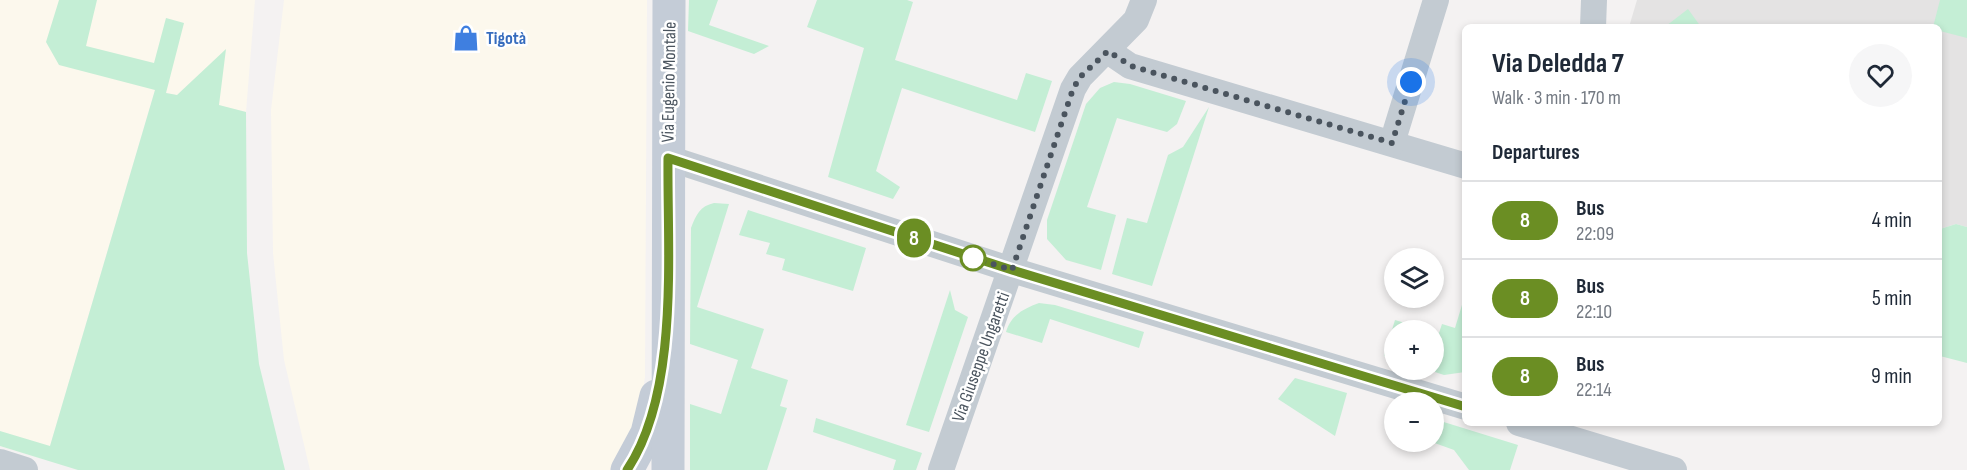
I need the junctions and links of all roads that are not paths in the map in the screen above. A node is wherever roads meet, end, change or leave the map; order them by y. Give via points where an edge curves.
1 (669, 0) edge
2 (1144, 0) edge
3 (1436, 0) edge
4 (1594, 0) edge
5 (1593, 24) edge
6 (1108, 51) junction
7 (1392, 143) junction
8 (668, 158) junction
9 (1462, 165) edge
10 (1012, 270) junction
11 (667, 345) junction
12 (1462, 406) edge
13 (1529, 426) edge
14 (0, 462) edge
15 (25, 470) edge
16 (627, 470) edge
17 (668, 470) edge
18 (940, 470) edge
19 (1674, 470) edge

1 - 8 main road, Via Eugenio Montale
2 - 6 street, Via Giuseppe Ungaretti via 1136,20
3 - 7 street
4 - 5 street
6 - 7 street via 1131,66
6 - 10 street, Via Giuseppe Ungaretti via 1073,89
7 - 9 street
8 - 10 street
8 - 11 main road, Via Eugenio Montale
10 - 12 street
10 - 18 street, Via Giuseppe Ungaretti
11 - 16 main road via 647,433
11 - 17 main road
13 - 19 street
14 - 15 street

